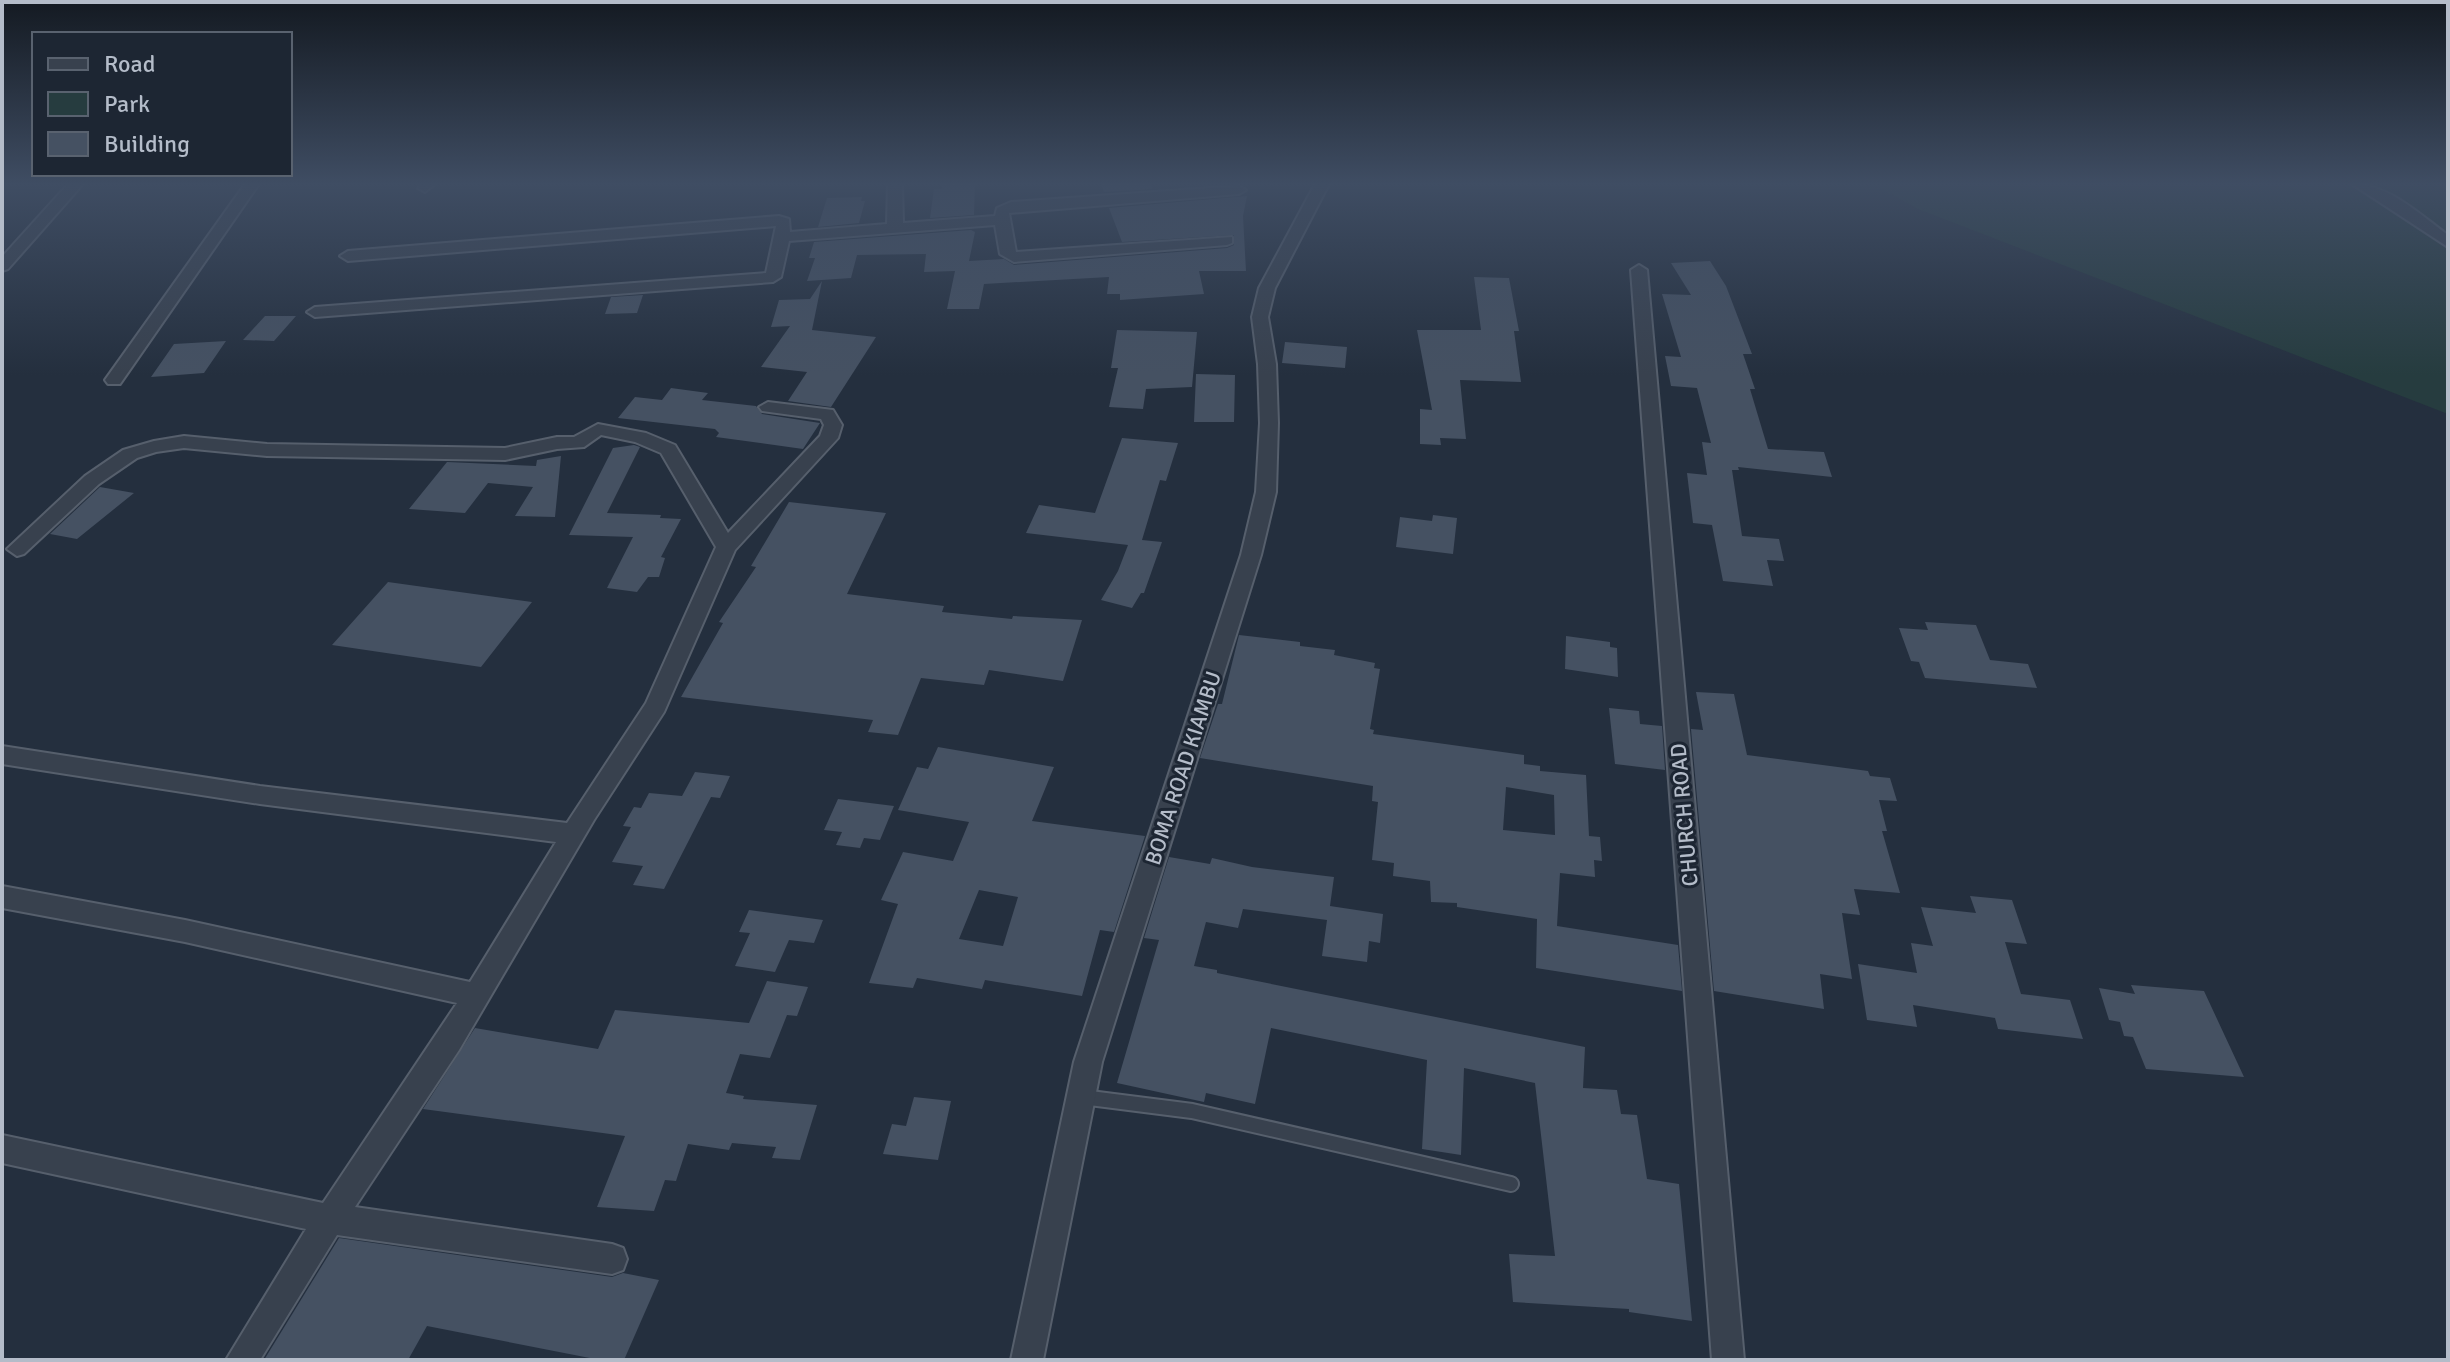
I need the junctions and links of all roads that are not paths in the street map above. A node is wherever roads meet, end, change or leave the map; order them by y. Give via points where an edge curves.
1 (19, 248) edge
2 (207, 248) edge
3 (452, 248) edge
4 (780, 248) edge
5 (1007, 248) edge
6 (1132, 248) edge
7 (1288, 248) edge
8 (348, 256) dead end
9 (2, 266) edge
10 (1639, 270) dead end
11 (315, 312) dead end
12 (114, 380) dead end
13 (768, 407) dead end
14 (726, 547) junction
15 (17, 549) dead end
16 (2, 755) edge
17 (573, 834) junction
18 (2, 897) edge
19 (477, 995) junction
20 (1082, 1097) junction
21 (2, 1149) edge
22 (1511, 1184) dead end
23 (330, 1219) junction
24 (612, 1259) dead end
25 (242, 1360) edge
26 (1027, 1360) edge
27 (1728, 1360) edge

1 - 9 street
2 - 12 street
3 - 8 street
4 - 11 street via 773,277
5 - 6 street via 1014,257
7 - 20 street, BOMA ROAD KIAMBU via 1267,288 1260,317 1267,364 1266,492 1251,555 1088,1062
10 - 27 street, CHURCH ROAD
13 - 14 street via 827,414 833,425 829,438
14 - 15 street via 668,449 598,429 578,443 505,454 267,450 184,442 154,447 130,454 92,480
14 - 17 street via 656,706
16 - 17 street via 260,795
17 - 19 street
18 - 19 street
19 - 23 street
20 - 22 lane via 1192,1111
20 - 26 street, BOMA ROAD KIAMBU
21 - 23 street
23 - 24 street
23 - 25 street

